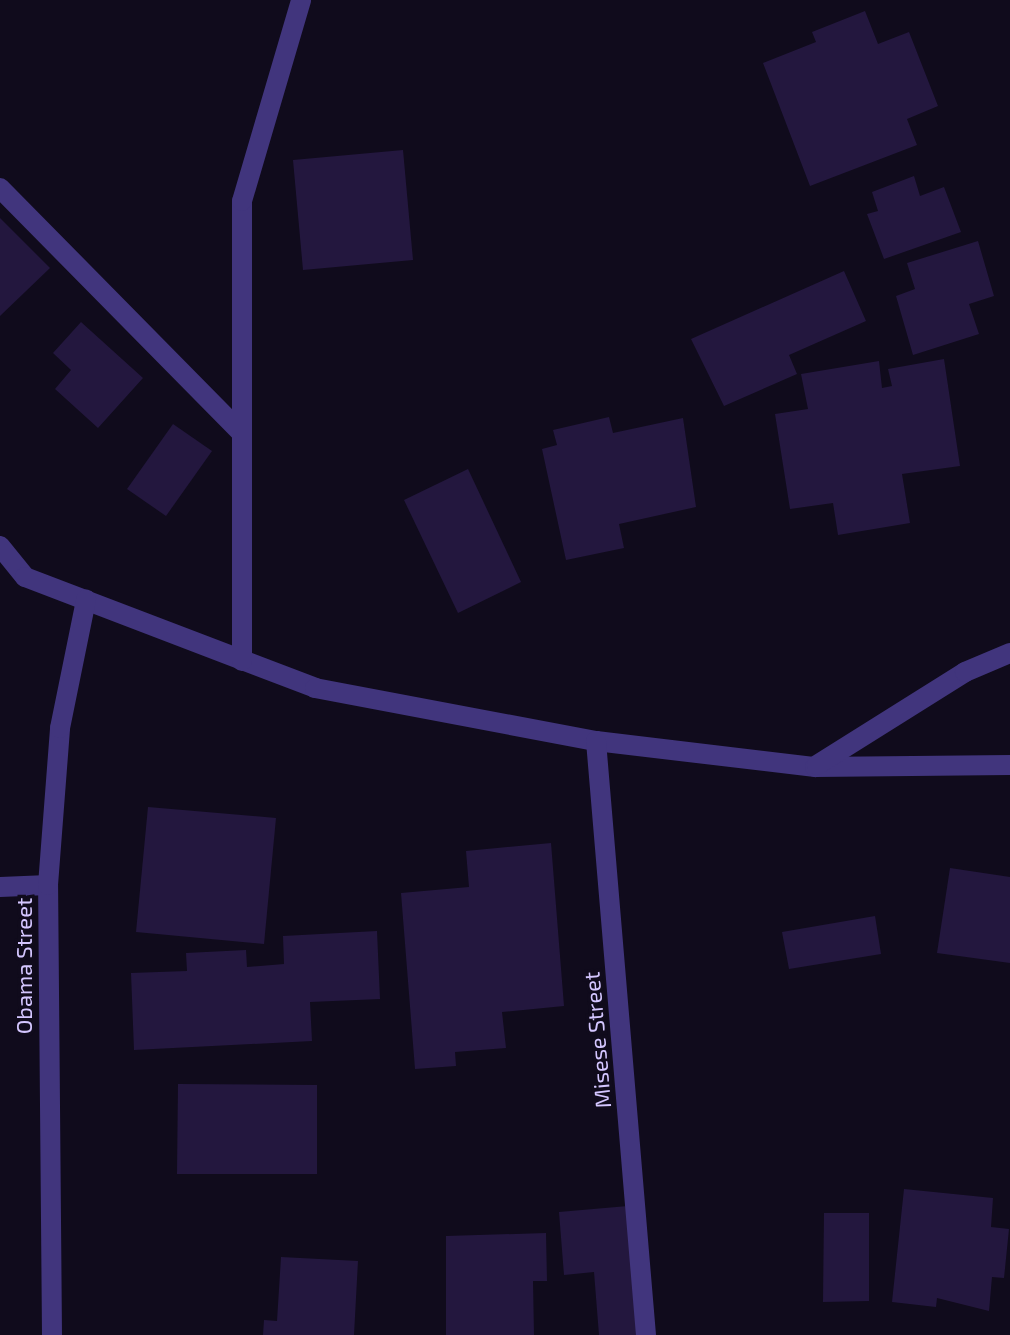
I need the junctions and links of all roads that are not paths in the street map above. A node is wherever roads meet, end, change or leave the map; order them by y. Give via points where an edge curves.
1 (301, 0) edge
2 (0, 188) edge
3 (242, 433) junction
4 (0, 546) edge
5 (86, 600) junction
6 (1010, 653) edge
7 (242, 661) junction
8 (596, 741) junction
9 (1010, 765) edge
10 (815, 767) junction
11 (48, 885) junction
12 (0, 887) edge
13 (52, 1335) edge
14 (646, 1335) edge

1 - 3 street via 242,201
2 - 3 street
3 - 7 street
4 - 5 street via 25,577
5 - 7 street
5 - 11 street, Obama Street via 60,728
6 - 10 street via 965,672
7 - 8 street via 315,688
8 - 10 street
8 - 14 street, Misese Street
9 - 10 street
11 - 12 street
11 - 13 street, Obama Street

